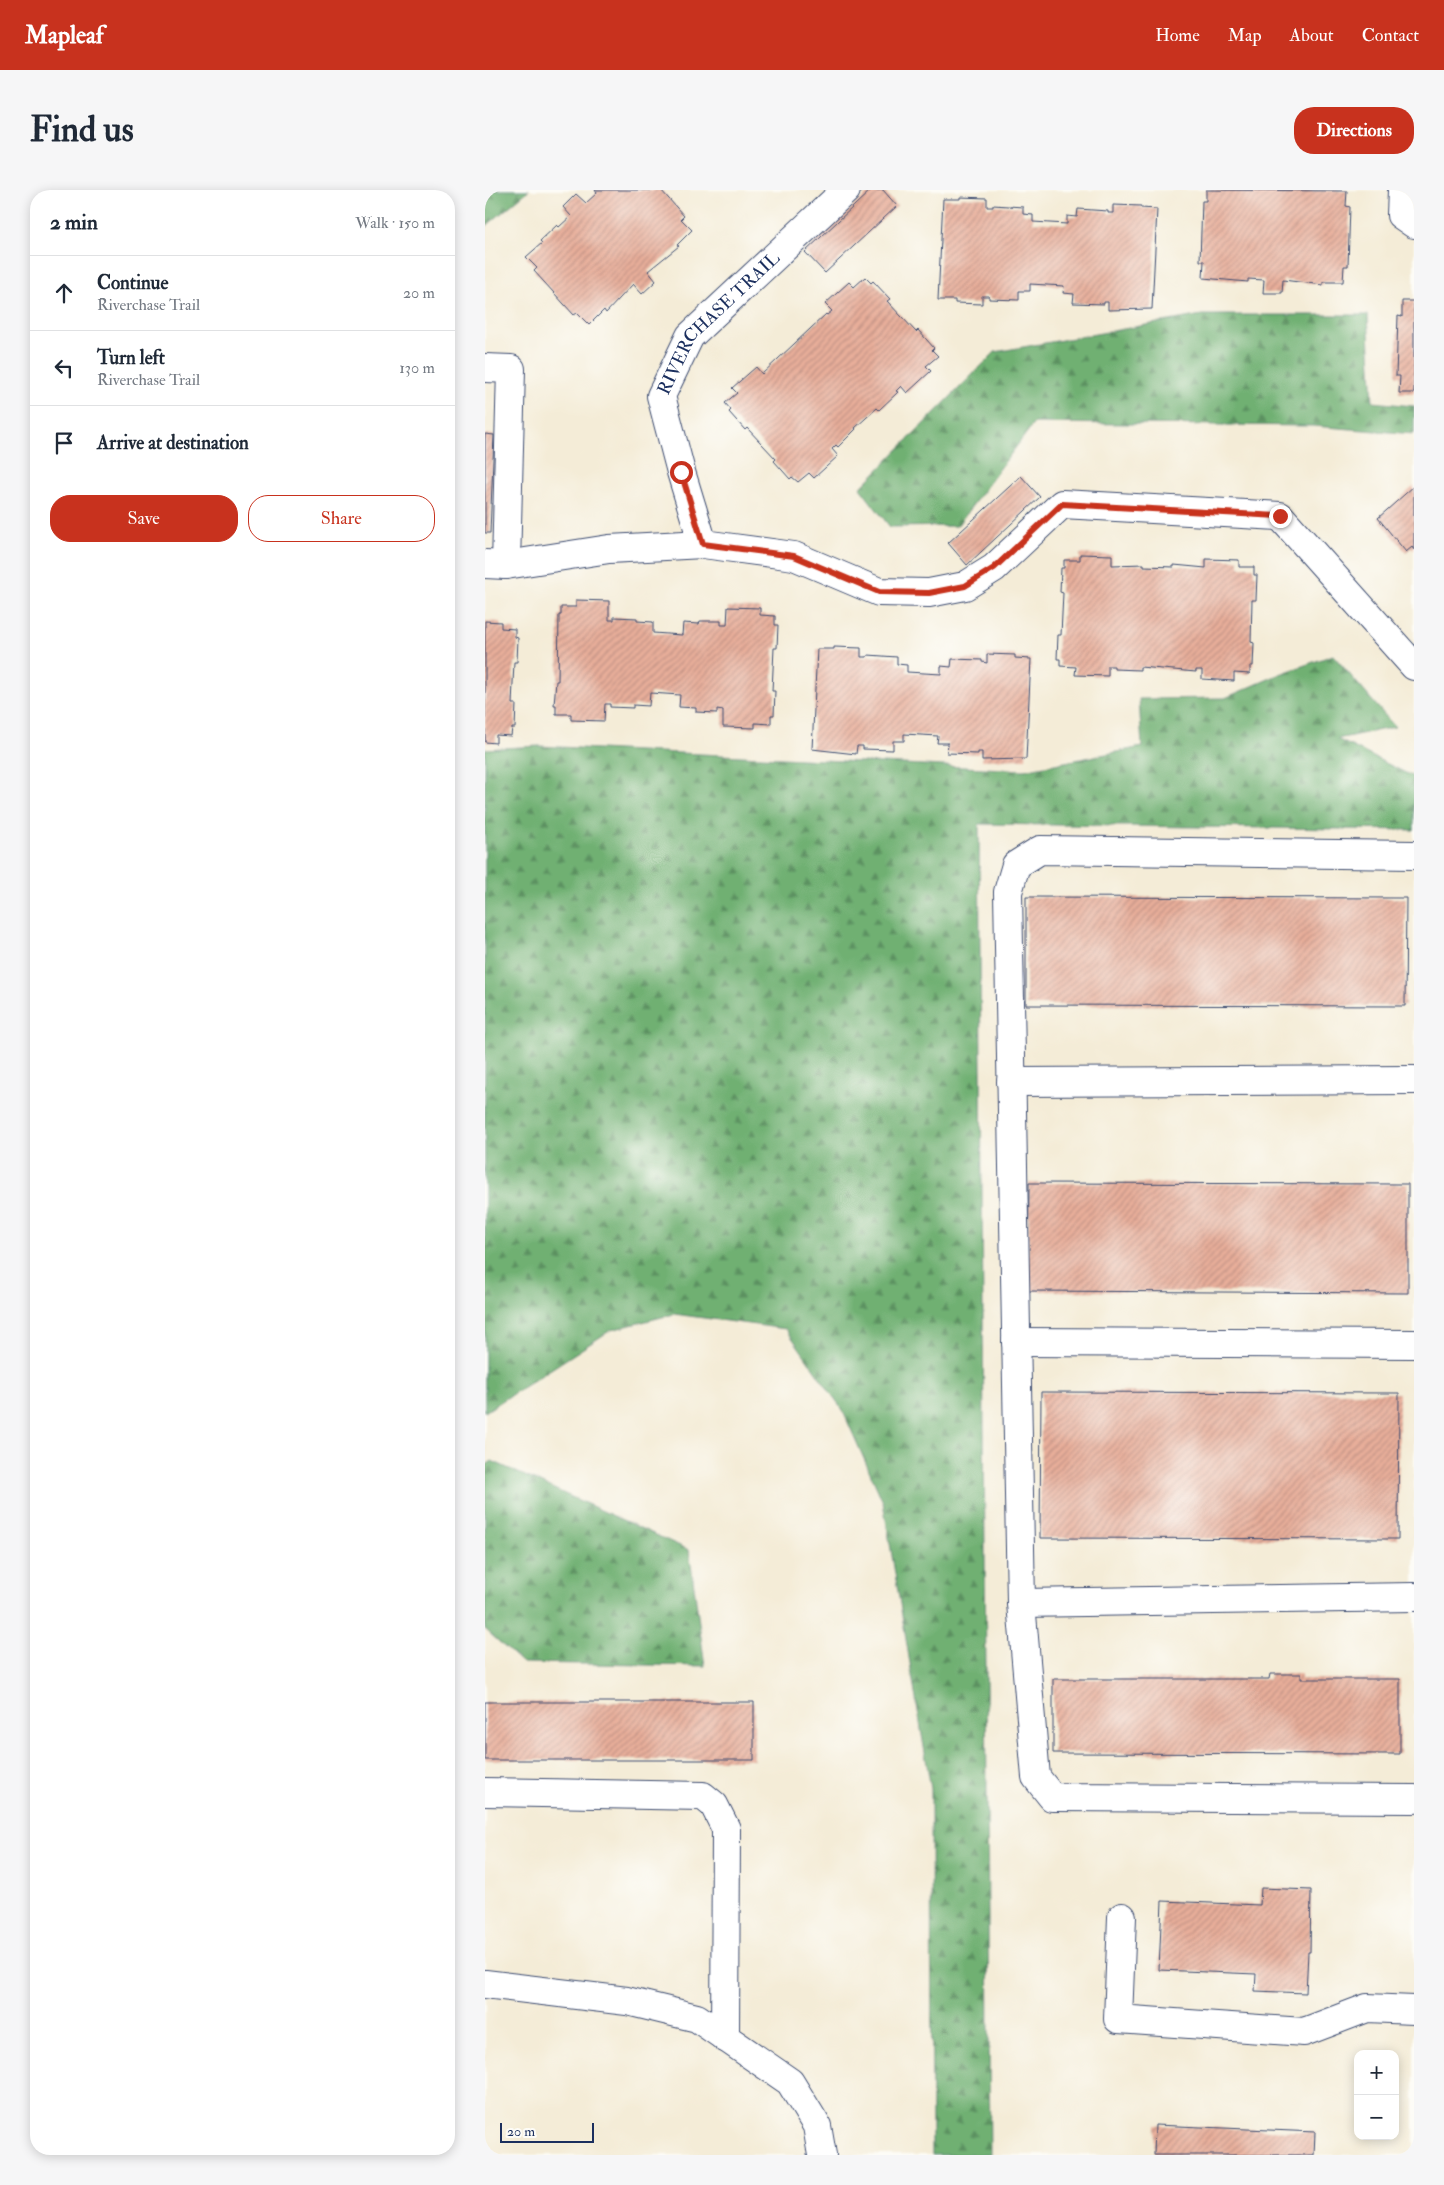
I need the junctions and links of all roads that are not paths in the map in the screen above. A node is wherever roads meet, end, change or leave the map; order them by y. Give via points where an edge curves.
1 (846, 190) edge
2 (1402, 190) edge
3 (1414, 224) edge
4 (485, 368) edge
5 (703, 544) junction
6 (496, 565) edge
7 (1414, 666) edge
8 (1414, 855) edge
9 (1414, 1080) edge
10 (1011, 1082) junction
11 (1016, 1342) junction
12 (1414, 1344) edge
13 (1414, 1597) edge
14 (1021, 1603) junction
15 (485, 1792) edge
16 (1414, 1799) edge
17 (1122, 1917) dead end
18 (485, 1984) edge
19 (1414, 2010) edge
20 (725, 2038) junction
21 (822, 2155) edge

1 - 5 street, RIVERCHASE TRAIL via 690,336 661,396
2 - 3 street via 1401,215
4 - 6 street via 511,369
5 - 6 street via 609,549
5 - 7 street via 794,556 879,592 929,593 965,586 994,568 1062,504 1280,516
8 - 10 street via 1039,850 1016,865 1008,892
9 - 10 street
10 - 11 street
11 - 12 street
11 - 14 street
13 - 14 street
14 - 16 street via 1036,1777 1052,1797
15 - 20 street via 703,1796 714,1805 727,1829
17 - 19 street via 1118,2019 1304,2032 1367,2008
18 - 20 street via 627,2001 697,2018
20 - 21 street via 790,2082 817,2126

